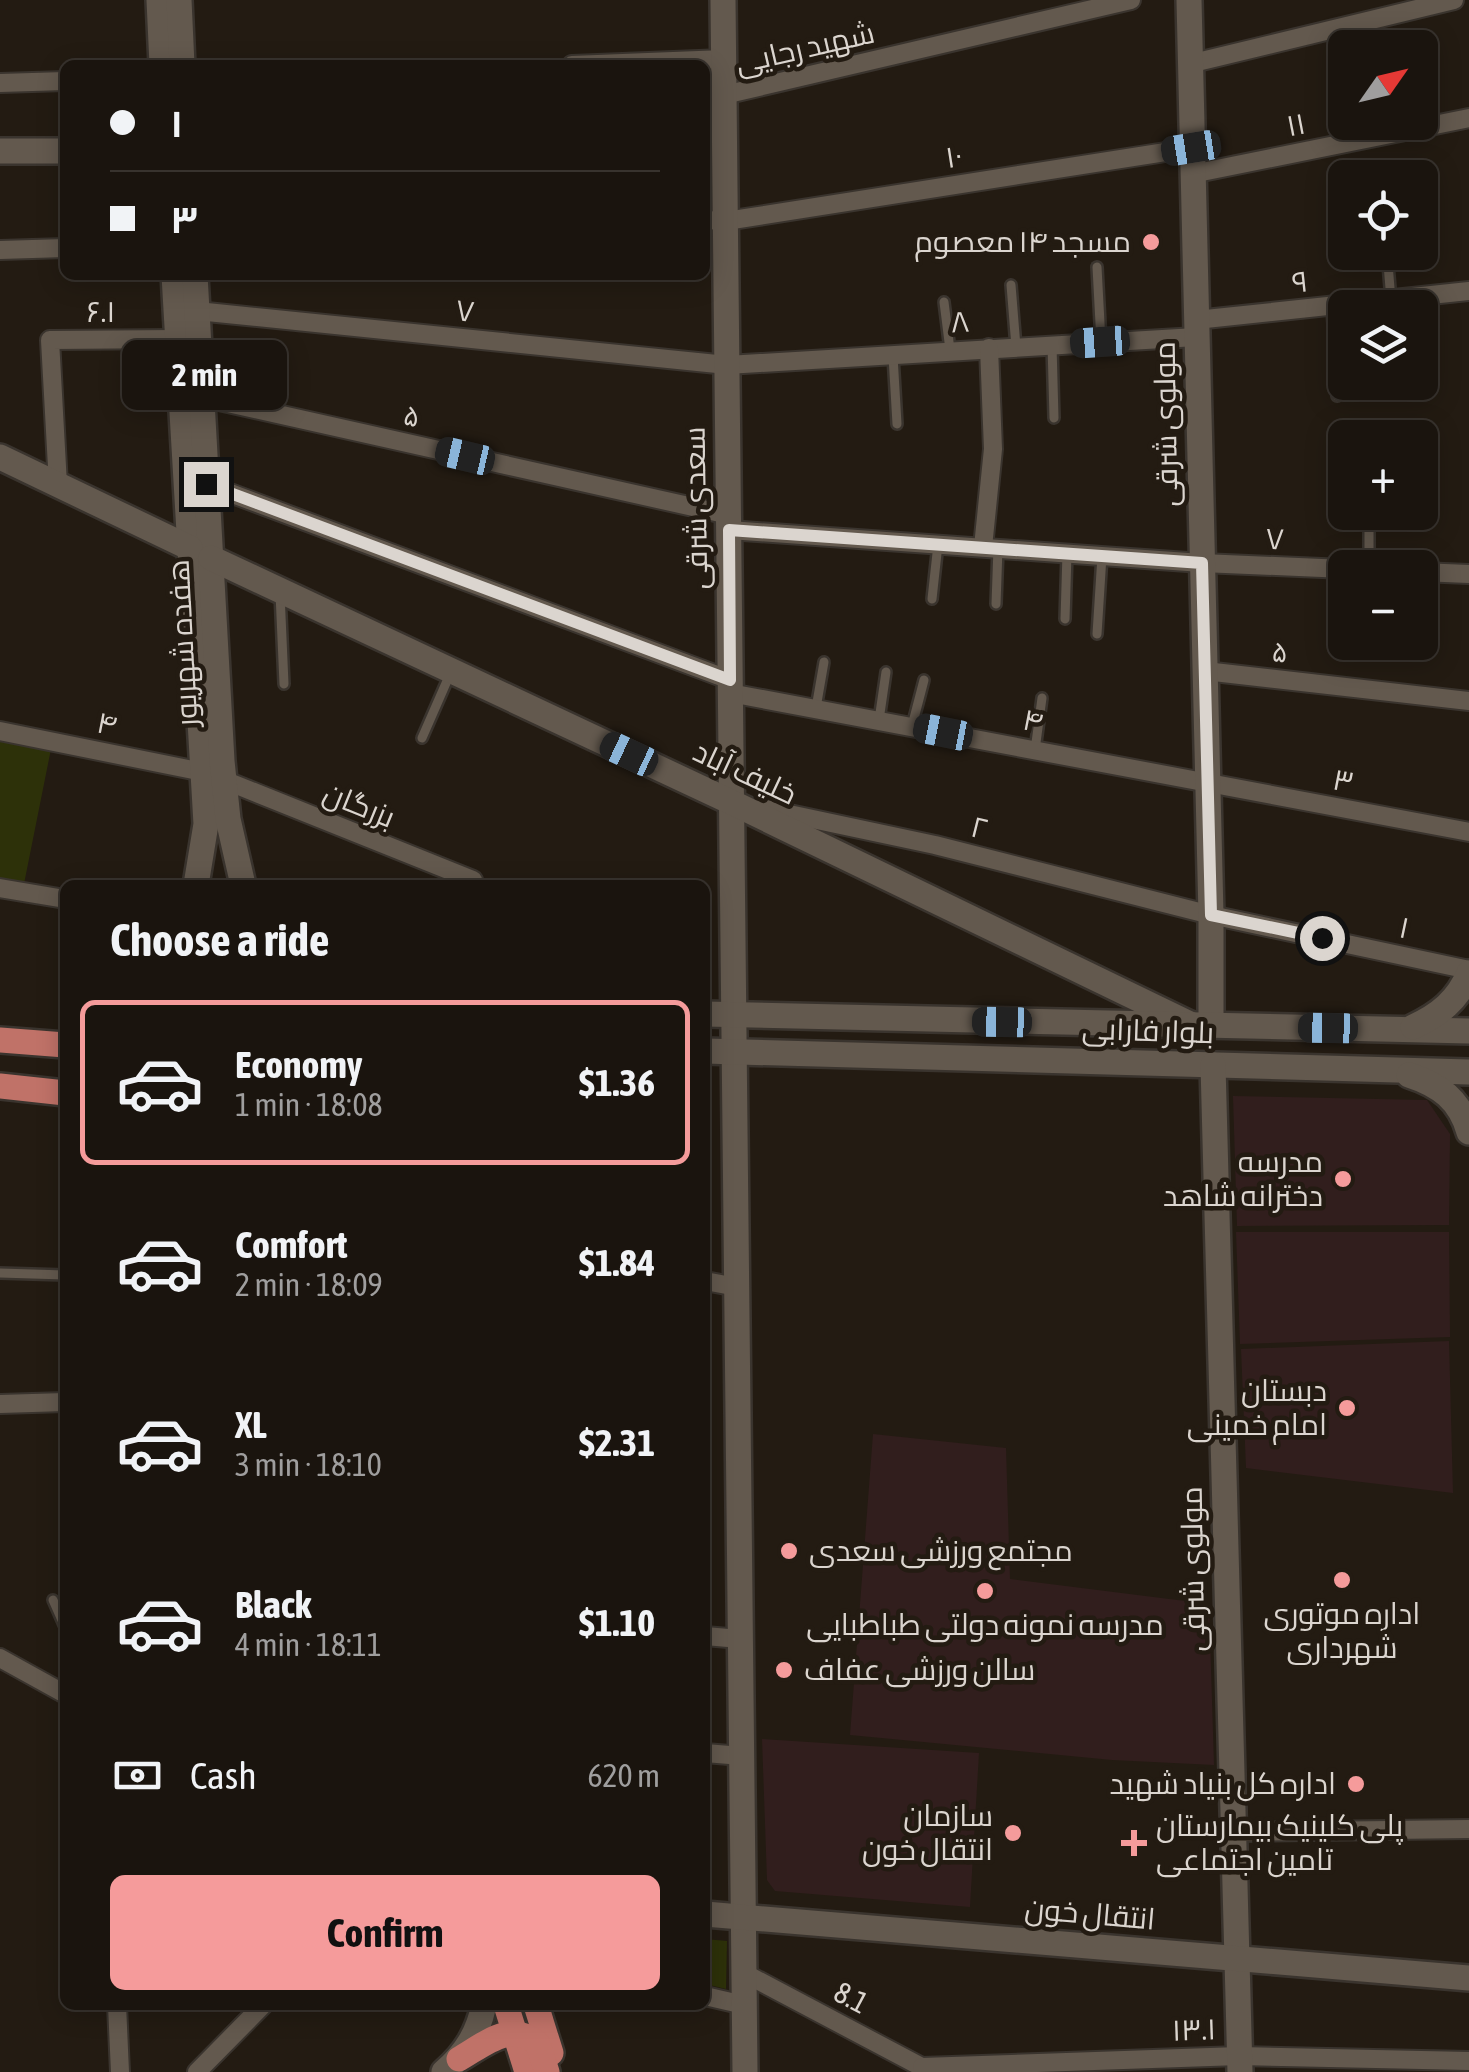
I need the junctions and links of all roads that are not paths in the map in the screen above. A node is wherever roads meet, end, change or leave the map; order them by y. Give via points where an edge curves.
1 (158, 0) edge
2 (179, 0) edge
3 (723, 0) edge
4 (1131, 0) edge
5 (1189, 0) edge
6 (1454, 0) edge
7 (724, 59) junction
8 (162, 60) edge
9 (182, 60) edge
10 (699, 60) edge
11 (1189, 64) junction
12 (60, 81) edge
13 (0, 83) edge
14 (724, 95) junction
15 (1469, 118) edge
16 (60, 150) edge
17 (0, 151) edge
18 (1192, 161) junction
19 (715, 220) edge
20 (60, 248) edge
21 (0, 250) edge
22 (1097, 267) dead end
23 (174, 280) edge
24 (194, 280) edge
25 (1011, 285) dead end
26 (1469, 291) edge
27 (1438, 295) edge
28 (944, 302) dead end
29 (1328, 307) edge
30 (196, 312) junction
31 (1196, 328) junction
32 (178, 340) junction
33 (1100, 342) junction
34 (1052, 345) junction
35 (1016, 346) junction
36 (988, 348) junction
37 (950, 350) junction
38 (892, 353) junction
39 (727, 365) junction
40 (202, 397) junction
41 (1054, 418) dead end
42 (896, 424) dead end
43 (0, 458) edge
44 (206, 484) junction
45 (58, 485) junction
46 (729, 523) junction
47 (938, 544) junction
48 (990, 548) junction
49 (200, 553) junction
50 (1067, 553) junction
51 (1102, 556) junction
52 (1202, 563) junction
53 (1328, 568) edge
54 (1438, 573) edge
55 (1469, 574) edge
56 (280, 591) junction
57 (932, 598) dead end
58 (996, 604) dead end
59 (1065, 618) dead end
60 (1098, 634) dead end
61 (824, 662) dead end
62 (1204, 670) junction
63 (450, 672) junction
64 (886, 672) dead end
65 (924, 680) dead end
66 (284, 684) dead end
67 (730, 686) junction
68 (1042, 698) dead end
69 (1469, 701) edge
70 (816, 708) junction
71 (878, 720) junction
72 (912, 726) junction
73 (0, 731) edge
74 (422, 738) dead end
75 (1035, 750) junction
76 (629, 754) junction
77 (214, 776) junction
78 (1208, 783) junction
79 (731, 802) junction
80 (206, 824) junction
81 (1469, 832) edge
82 (732, 833) junction
83 (234, 850) junction
84 (197, 880) edge
85 (205, 880) edge
86 (234, 880) edge
87 (242, 880) edge
88 (472, 880) dead end
89 (0, 888) edge
90 (60, 898) edge
91 (1211, 915) junction
92 (1469, 972) edge
93 (710, 1014) edge
94 (734, 1015) junction
95 (1202, 1026) junction
96 (1406, 1030) junction
97 (1469, 1031) edge
98 (0, 1040) edge
99 (60, 1045) edge
100 (710, 1051) edge
101 (734, 1051) junction
102 (1213, 1065) junction
103 (1395, 1070) junction
104 (1469, 1072) edge
105 (0, 1086) edge
106 (60, 1092) edge
107 (1469, 1132) edge
108 (0, 1273) edge
109 (60, 1274) edge
110 (710, 1282) edge
111 (736, 1287) junction
112 (60, 1402) edge
113 (0, 1404) edge
114 (53, 1600) dead end
115 (60, 1616) edge
116 (710, 1637) edge
117 (740, 1640) junction
118 (0, 1658) edge
119 (60, 1691) edge
120 (710, 1753) edge
121 (742, 1756) junction
122 (1469, 1829) edge
123 (1232, 1832) junction
124 (710, 1915) edge
125 (743, 1918) junction
126 (1236, 1958) junction
127 (744, 1973) junction
128 (1469, 1978) edge
129 (710, 1997) edge
130 (744, 2005) junction
131 (117, 2010) edge
132 (257, 2010) edge
133 (483, 2010) edge
134 (507, 2010) edge
135 (538, 2010) edge
136 (514, 2032) junction
137 (1469, 2061) edge
138 (1240, 2064) edge
139 (452, 2066) edge
140 (927, 2070) edge
141 (120, 2072) edge
142 (196, 2072) edge
143 (527, 2072) edge
144 (548, 2072) edge
145 (557, 2072) edge
146 (745, 2072) edge

1 - 8 main road
2 - 9 main road
3 - 7 main road, سعدی شرقی
4 - 14 street, شهید رجایی
5 - 11 main road, مولوی شرقی
6 - 11 street
7 - 10 street
7 - 14 main road, سعدی شرقی
11 - 18 main road, مولوی شرقی
12 - 13 street
14 - 19 main road, سعدی شرقی
15 - 18 street, ۱۱
16 - 17 main road
18 - 19 street, ۱۰
18 - 31 main road, مولوی شرقی
19 - 39 main road, سعدی شرقی
20 - 21 street
22 - 33 lane
23 - 32 main road, هفده شهریور
24 - 30 main road, هفده شهریور
25 - 35 lane
26 - 27 street, ۹
28 - 37 lane
29 - 31 street, ۹
30 - 39 street, ۷
30 - 40 main road, هفده شهریور
31 - 33 street, ۸
31 - 52 main road, مولوی شرقی
32 - 45 street, ۶.۱ via 50,340
32 - 49 main road, هفده شهریور
33 - 34 street, ۸
34 - 35 street, ۸
34 - 41 lane
35 - 36 street, ۸
36 - 37 street, ۸
36 - 48 street
37 - 38 street, ۸
38 - 39 street, ۸
38 - 42 lane
39 - 46 main road, سعدی شرقی
40 - 44 main road, هفده شهریور
40 - 46 street, ۵
43 - 45 main road, خلیف آباد
44 - 49 main road, هفده شهریور
44 - 67 street
45 - 49 main road, خلیف آباد
46 - 47 street, ۵
46 - 67 main road, سعدی شرقی
47 - 48 street, ۵
47 - 57 lane
48 - 50 street, ۷
48 - 58 lane
49 - 56 main road, خلیف آباد
49 - 77 main road, هفده شهریور
50 - 51 street, ۷
50 - 59 lane
51 - 52 street, ۷
51 - 60 lane
52 - 53 street, ۷
52 - 62 main road, مولوی شرقی
54 - 55 street
56 - 63 main road, خلیف آباد
56 - 66 lane
61 - 70 lane
62 - 69 street, ۵
62 - 78 main road, مولوی شرقی
63 - 74 lane
63 - 76 main road, خلیف آباد
64 - 71 lane
65 - 72 lane
67 - 70 street, ۴
67 - 79 main road, سعدی شرقی
68 - 75 lane
70 - 71 street, ۴
71 - 72 street, ۴
72 - 75 street, ۴
73 - 77 street, ۴
75 - 78 street, ۴
76 - 79 main road, خلیف آباد
76 - 82 main road via 638,768 711,810
77 - 80 main road, هفده شهریور
77 - 83 main road, هفده شهریور
77 - 88 street, بزرگان
78 - 81 street, ۳
78 - 91 main road, مولوی شرقی
79 - 82 main road, سعدی شرقی
79 - 91 street, ۲
79 - 95 main road, خلیف آباد
80 - 84 main road, هفده شهریور
80 - 85 main road
82 - 94 main road, سعدی شرقی
83 - 86 main road
83 - 87 main road, هفده شهریور
89 - 90 street
91 - 92 street, ۱
91 - 95 main road, مولوی شرقی
92 - 96 main road via 1445,1008
93 - 94 main road, بلوار فارابی
94 - 95 main road, بلوار فارابی
94 - 101 main road, سعدی شرقی
95 - 96 main road, بلوار فارابی
96 - 97 main road, بلوار فارابی
98 - 99 main road
100 - 101 main road, بلوار فارابی
101 - 102 main road, بلوار فارابی
101 - 111 main road, سعدی شرقی
102 - 103 main road, بلوار فارابی
102 - 123 main road, مولوی شرقی
103 - 104 main road, بلوار فارابی
103 - 107 main road via 1445,1092
105 - 106 main road
108 - 109 lane
110 - 111 street
111 - 117 main road, سعدی شرقی
112 - 113 street
114 - 115 lane
116 - 117 street
117 - 121 main road, سعدی شرقی
118 - 119 street
120 - 121 street
121 - 125 main road, سعدی شرقی
122 - 123 street
123 - 126 main road, مولوی شرقی
124 - 125 main road, انتقال خون
125 - 126 main road, انتقال خون
125 - 127 main road, سعدی شرقی
126 - 128 main road, انتقال خون
126 - 138 main road, مولوی شرقی
127 - 130 main road, سعدی شرقی
127 - 140 street, 8.1
129 - 130 street
130 - 146 main road, سعدی شرقی
131 - 141 street
132 - 142 street
133 - 139 main road via 478,2031
134 - 136 main road
135 - 145 main road
136 - 139 main road
136 - 143 main road
136 - 144 main road via 538,2044
137 - 138 street, ۱۳.۱
138 - 140 street, ۱۳.۱

